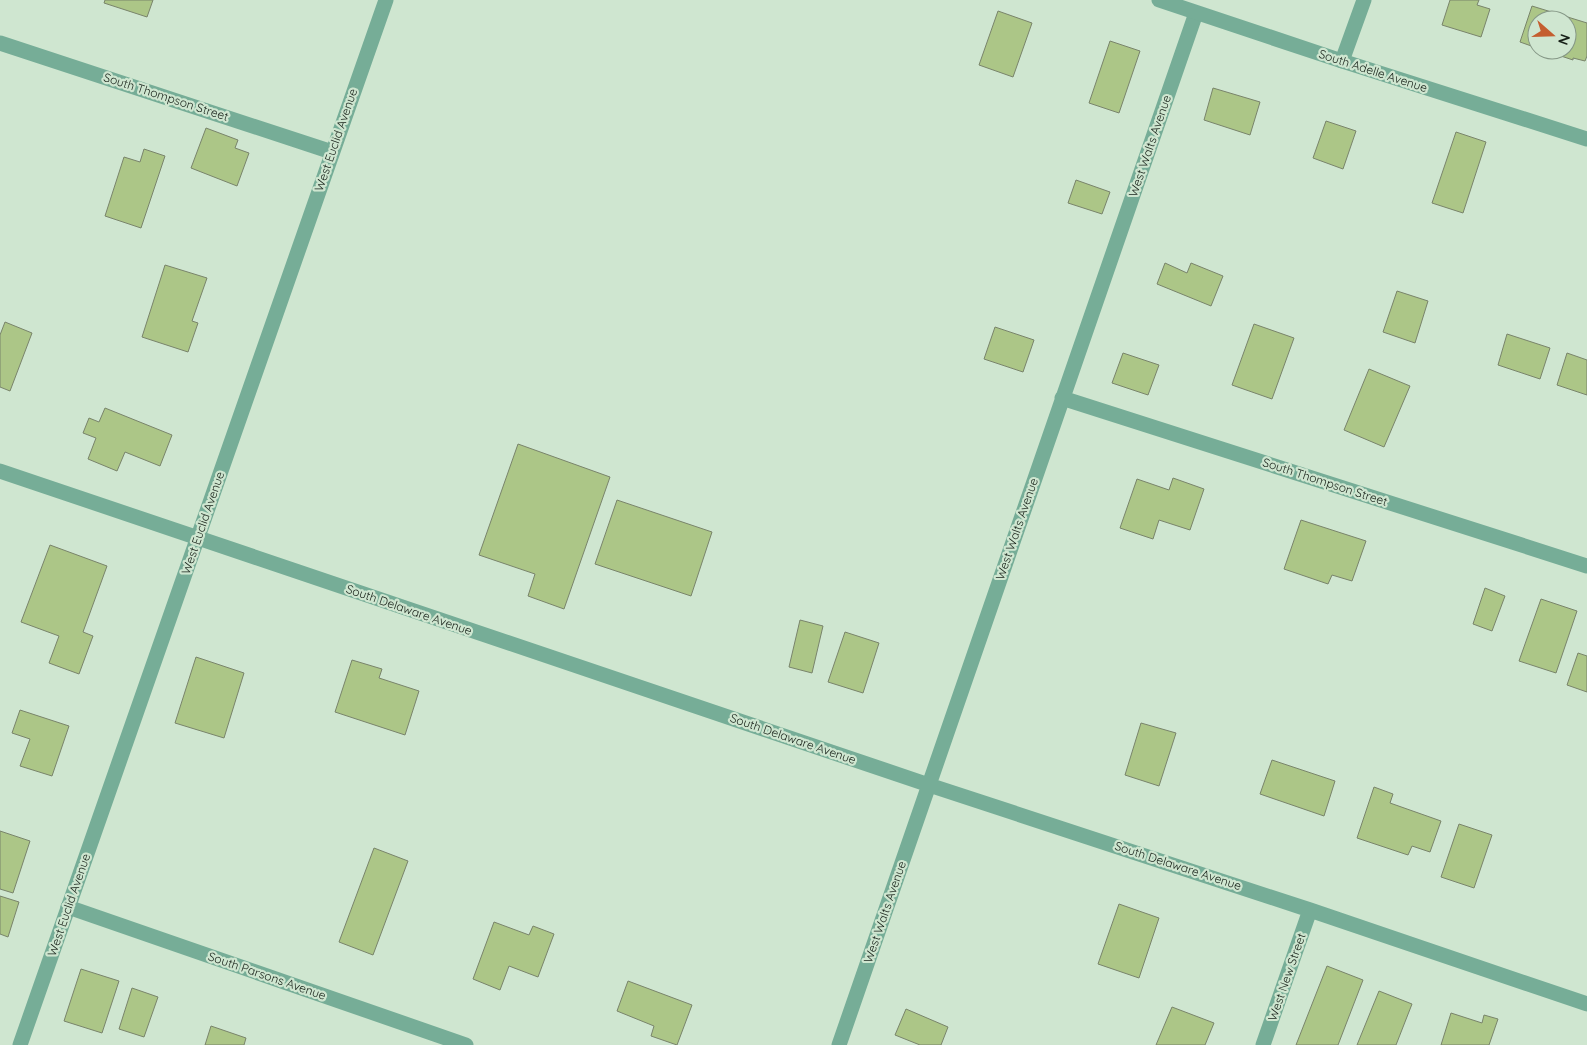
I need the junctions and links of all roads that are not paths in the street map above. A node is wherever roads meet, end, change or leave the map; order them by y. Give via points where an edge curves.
1 (386, 0) edge
2 (1159, 0) edge
3 (1364, 0) edge
4 (1196, 13) junction
5 (0, 42) edge
6 (1342, 61) junction
7 (1587, 139) edge
8 (332, 152) junction
9 (1062, 398) junction
10 (0, 471) edge
11 (198, 539) junction
12 (1587, 566) edge
13 (929, 784) junction
14 (68, 908) junction
15 (1310, 910) junction
16 (1587, 1004) edge
17 (20, 1045) edge
18 (466, 1045) edge
19 (839, 1045) edge
20 (1264, 1045) edge

1 - 8 street, West Euclid Avenue
2 - 4 street, South Adelle Avenue
3 - 6 street
4 - 6 street, South Adelle Avenue
4 - 9 street, West Walts Avenue
5 - 8 street, South Thompson Street
6 - 7 street, South Adelle Avenue
8 - 11 street, West Euclid Avenue
9 - 12 street, South Thompson Street
9 - 13 street, West Walts Avenue
10 - 11 street, South Delaware Avenue
11 - 13 street, South Delaware Avenue
11 - 14 street, West Euclid Avenue
13 - 15 street, South Delaware Avenue
13 - 19 street, West Walts Avenue
14 - 17 street, West Euclid Avenue
14 - 18 street, South Parsons Avenue
15 - 16 street, South Delaware Avenue
15 - 20 street, West New Street

